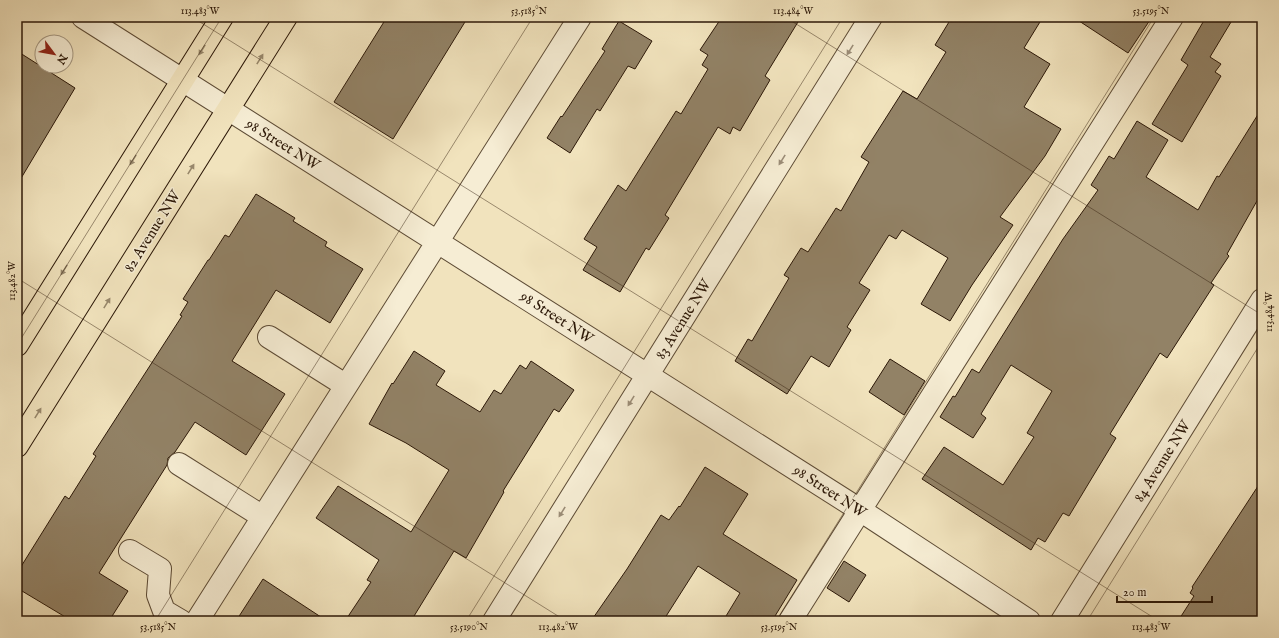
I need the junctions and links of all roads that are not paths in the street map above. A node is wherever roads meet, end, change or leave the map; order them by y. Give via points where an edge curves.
1 (83, 17) edge
2 (222, 17) edge
3 (286, 17) edge
4 (580, 17) edge
5 (871, 17) edge
6 (1172, 17) edge
7 (182, 80) junction
8 (228, 109) junction
9 (439, 241) junction
10 (1262, 300) edge
11 (269, 338) dead end
12 (17, 345) edge
13 (648, 375) junction
14 (345, 385) junction
15 (17, 446) edge
16 (179, 464) dead end
17 (860, 510) junction
18 (263, 517) junction
19 (130, 551) dead end
20 (181, 621) edge
21 (197, 621) edge
22 (494, 621) edge
23 (790, 621) edge
24 (1029, 621) edge
25 (1062, 621) edge

1 - 7 street, 98 Street NW
2 -> 7 main road
8 -> 3 main road, 82 Avenue NW
4 - 9 street
5 -> 13 street, 83 Avenue NW
6 - 17 street
7 - 8 street, 98 Street NW
7 -> 12 main road
8 - 9 street, 98 Street NW
15 -> 8 main road, 82 Avenue NW
9 - 13 street, 98 Street NW
9 - 14 street
10 - 25 street, 84 Avenue NW
11 - 14 street
13 - 17 street, 98 Street NW
13 -> 22 street, 83 Avenue NW
14 - 18 street
16 - 18 street
17 - 23 street
17 - 24 street, 98 Street NW
18 - 21 street
19 - 20 street via 160,569 158,595 164,611

